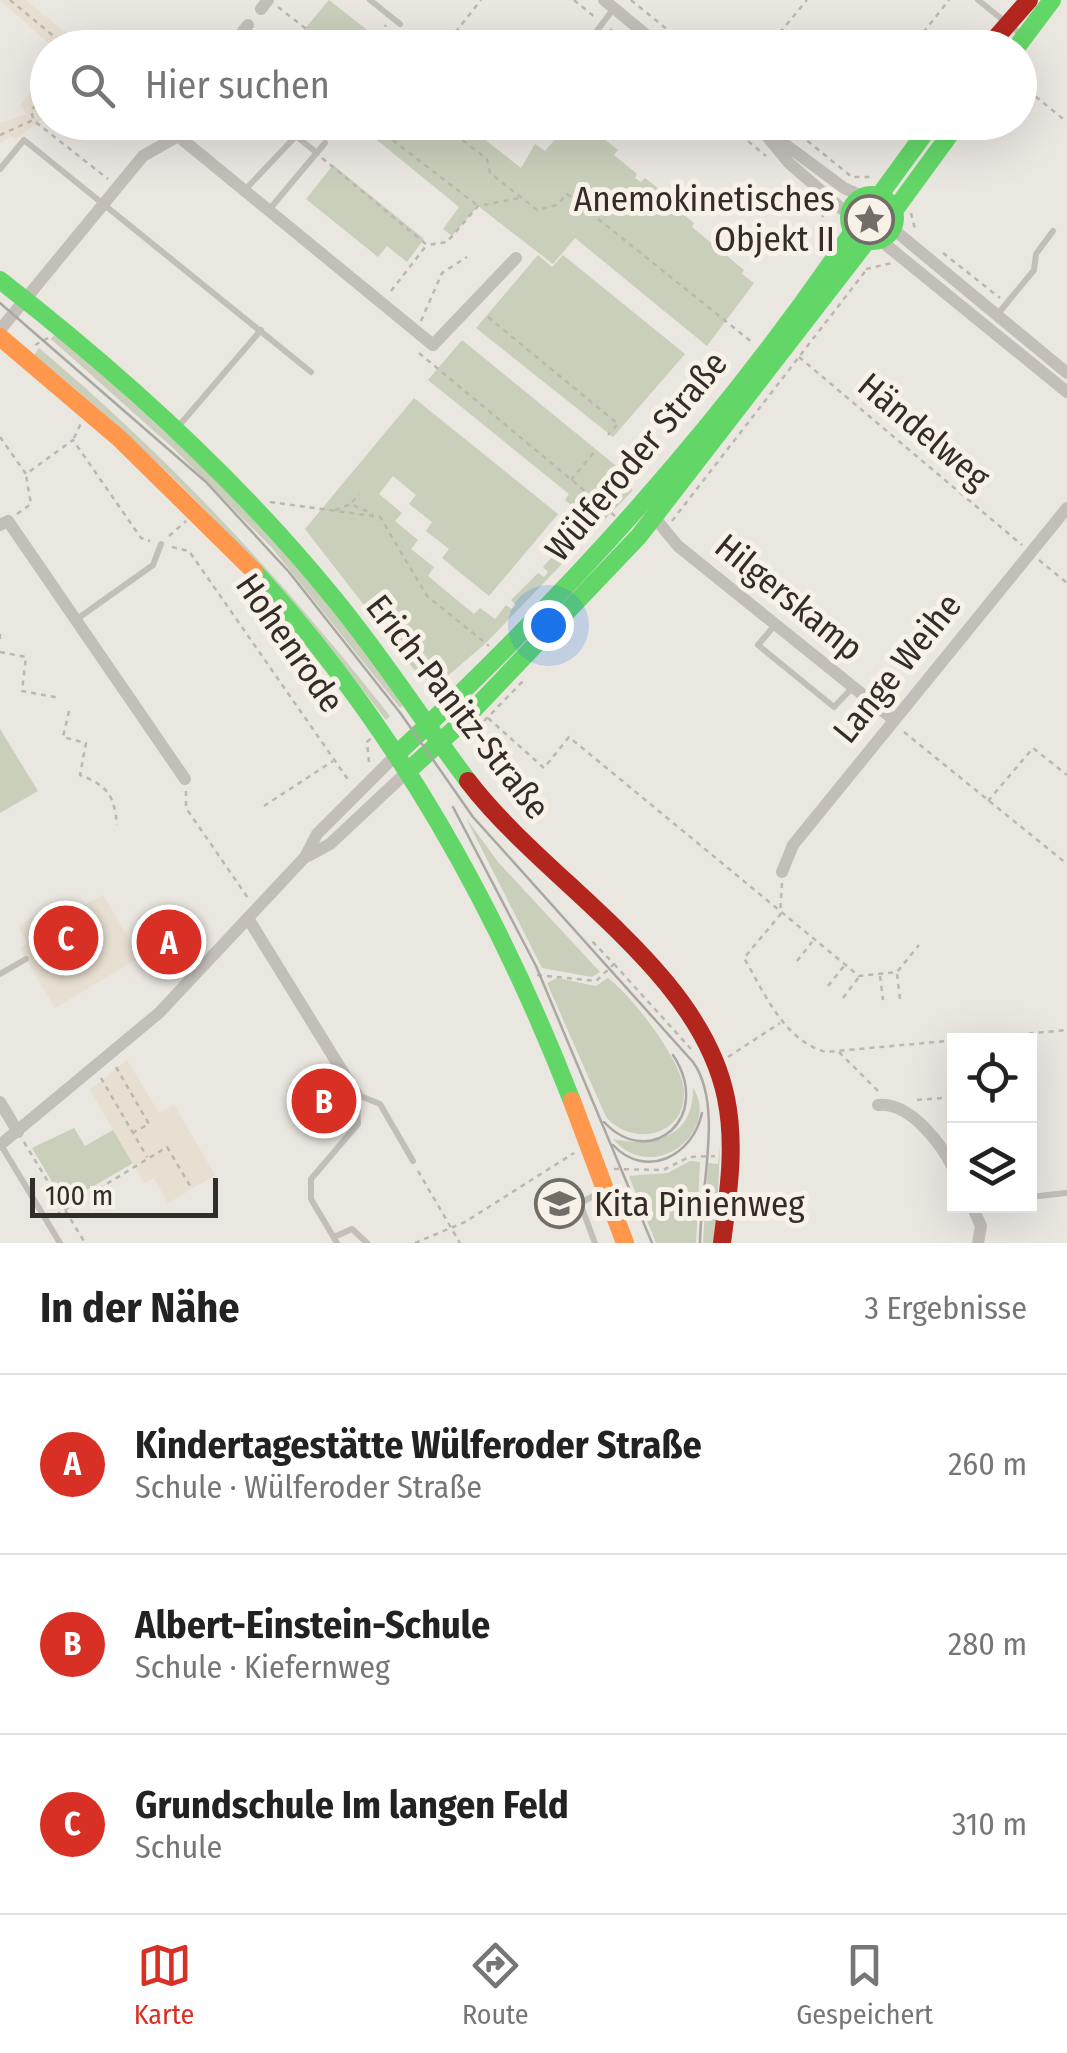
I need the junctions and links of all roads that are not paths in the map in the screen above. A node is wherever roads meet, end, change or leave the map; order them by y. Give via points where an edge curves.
1 (370, 0) edge
2 (978, 0) edge
3 (1028, 0) edge
4 (1052, 0) edge
5 (609, 4) edge
6 (1008, 23) junction
7 (400, 24) dead end
8 (248, 26) dead end
9 (245, 30) edge
10 (594, 30) edge
11 (640, 30) edge
12 (1002, 30) edge
13 (1012, 30) edge
14 (1029, 30) edge
15 (164, 140) edge
16 (191, 140) edge
17 (292, 140) edge
18 (301, 140) edge
19 (770, 140) edge
20 (779, 140) edge
21 (918, 140) edge
22 (944, 140) edge
23 (325, 143) road end
24 (317, 153) junction
25 (0, 169) edge
26 (244, 191) junction
27 (871, 196) junction
28 (103, 203) junction
29 (268, 211) junction
30 (873, 228) junction
31 (1053, 231) dead end
32 (516, 258) dead end
33 (0, 280) edge
34 (24, 298) junction
35 (996, 316) junction
36 (261, 330) junction
37 (0, 334) edge
38 (779, 358) junction
39 (311, 372) dead end
40 (1067, 373) edge
41 (1067, 392) edge
42 (175, 430) junction
43 (1067, 508) edge
44 (654, 517) junction
45 (4, 523) edge
46 (160, 544) road end
47 (76, 620) junction
48 (776, 624) junction
49 (853, 687) junction
50 (892, 720) junction
51 (429, 725) junction
52 (440, 742) junction
53 (404, 762) junction
54 (185, 779) road end
55 (306, 857) junction
56 (782, 872) road end
57 (252, 915) junction
58 (26, 960) dead end
59 (0, 974) edge
60 (356, 1095) junction
61 (0, 1102) edge
62 (882, 1105) road end
63 (18, 1132) junction
64 (0, 1144) edge
65 (947, 1156) edge
66 (412, 1161) road end
67 (607, 1180) junction
68 (1066, 1193) edge
69 (1037, 1195) edge
70 (975, 1213) edge
71 (336, 1240) edge
72 (60, 1243) edge
73 (367, 1243) edge
74 (595, 1243) edge
75 (625, 1243) edge
76 (722, 1243) edge
77 (978, 1243) edge

1 - 7 lane
2 - 6 lane
3 - 6 main road
4 - 14 main road
5 - 10 lane
5 - 11 street
6 - 12 main road
6 - 13 lane
8 - 9 street
15 - 28 street
16 - 26 street
17 - 26 lane
18 - 24 lane
19 - 30 street via 789,163
20 - 27 street via 844,188
21 - 27 main road
22 - 30 main road, Wülferoder Straße
23 - 24 lane
24 - 29 lane
25 - 28 lane via 24,140
26 - 29 street
27 - 30 main road
27 - 30 main road
28 - 34 street
28 - 36 lane
29 - 32 street via 433,345
30 - 35 street
30 - 38 main road, Wülferoder Straße
30 - 41 street
31 - 35 lane via 1036,254 1034,270
33 - 34 main road, Erich-Panitz-Straße
34 - 37 street
34 - 42 main road, Erich-Panitz-Straße
35 - 40 street
36 - 39 lane
36 - 42 lane
37 - 53 main road via 198,510 280,598 374,735
38 - 44 main road, Wülferoder Straße
38 - 51 main road, Wülferoder Straße
42 - 51 main road, Erich-Panitz-Straße via 328,591
43 - 50 street, Lange Weihe
44 - 48 street, Hilgerskamp via 678,546
44 - 52 main road, Wülferoder Straße
45 - 47 street
46 - 47 lane via 154,565
47 - 54 street
48 - 49 street, Hilgerskamp
48 - 49 lane via 758,645 834,707
49 - 50 street, Hilgerskamp
50 - 56 street, Lange Weihe via 785,856
51 - 52 main road, Erich-Panitz-Straße
51 - 53 main road, Wülferoder Straße
52 - 53 main road, Wülferoder Straße
52 - 76 main road, Erich-Panitz-Straße via 495,815 684,1007 716,1064 730,1136
53 - 55 street, Wülferoder Straße via 330,844
53 - 55 street, Wülferoder Straße via 358,794 317,834
53 - 67 main road via 471,876
55 - 57 street, Wülferoder Straße
57 - 60 street
57 - 63 street, Wülferoder Straße via 159,1013
58 - 59 lane
60 - 66 lane via 380,1104
60 - 71 lane via 358,1124 311,1179 311,1198
61 - 63 street
62 - 65 street via 940,1143
63 - 64 street, Wülferoder Straße
64 - 72 lane
67 - 74 lane via 580,1203
67 - 75 main road
68 - 69 lane
70 - 77 street
71 - 73 lane via 352,1229

